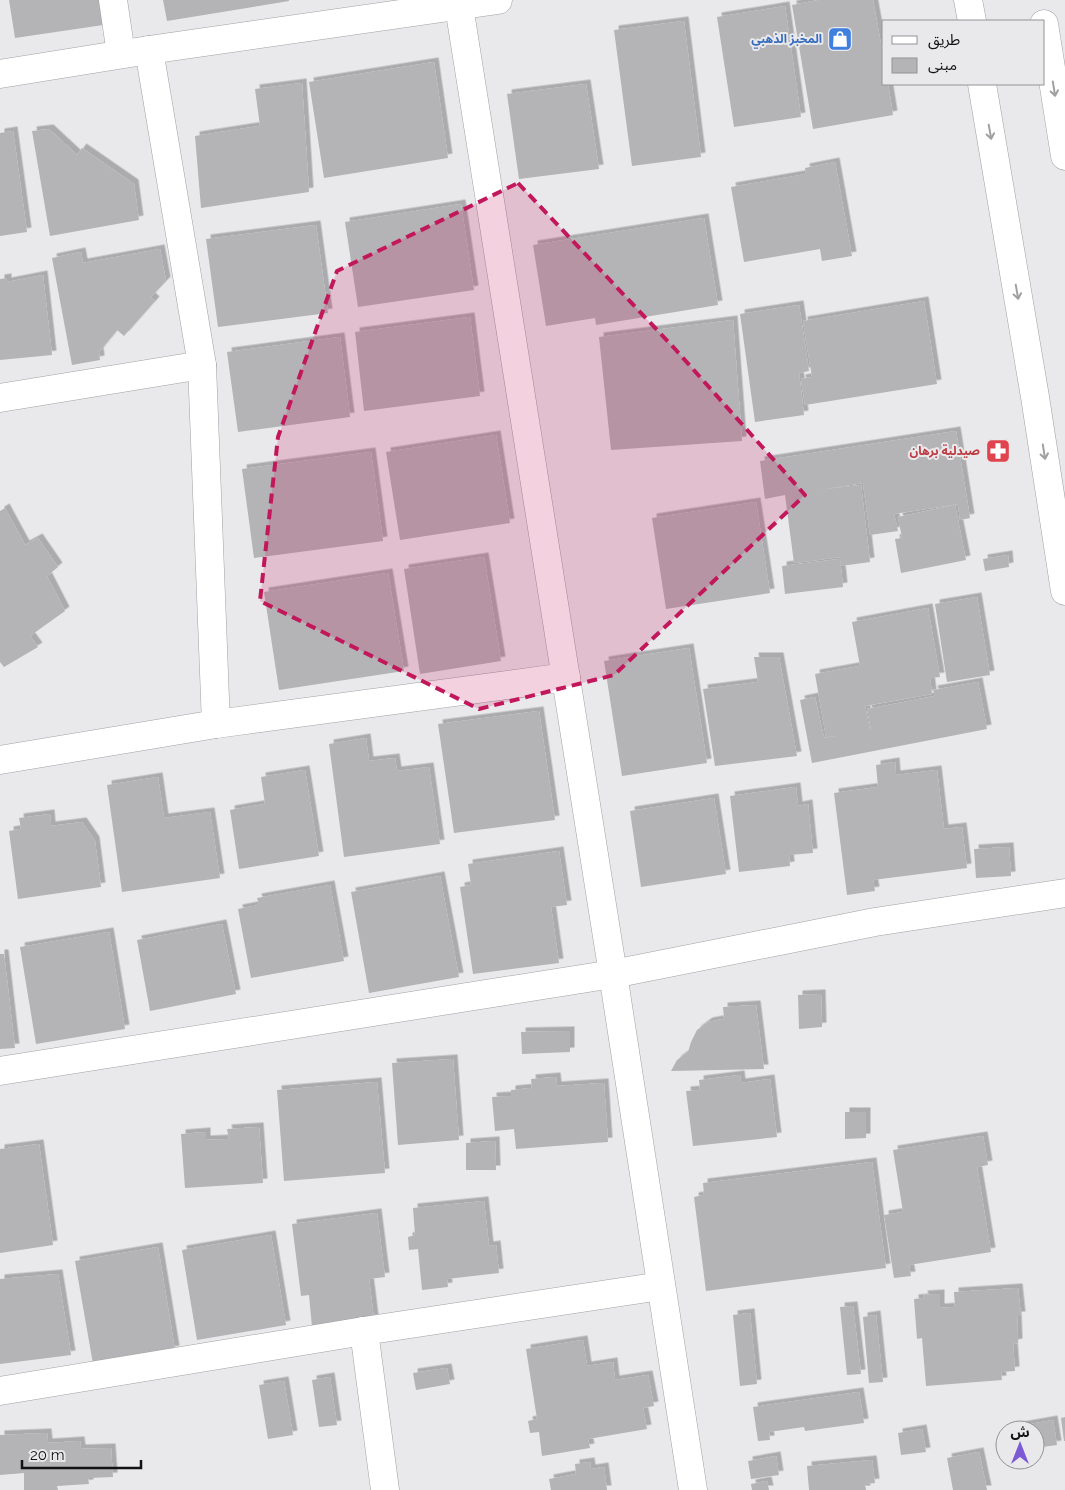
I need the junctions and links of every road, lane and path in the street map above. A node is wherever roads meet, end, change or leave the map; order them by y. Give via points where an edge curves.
1 (113, 0) edge
2 (498, 0) edge
3 (968, 0) edge
4 (1040, 0) edge
5 (458, 3) edge
6 (972, 20) edge
7 (1044, 20) edge
8 (1045, 28) edge
9 (149, 50) junction
10 (121, 54) junction
11 (0, 74) edge
12 (982, 85) edge
13 (1065, 156) edge
14 (202, 365) junction
15 (0, 398) edge
16 (1065, 591) edge
17 (566, 677) junction
18 (216, 724) junction
19 (0, 760) edge
20 (1065, 893) edge
21 (613, 974) junction
22 (0, 1071) edge
23 (661, 1286) junction
24 (364, 1331) junction
25 (0, 1391) edge
26 (385, 1490) edge
27 (693, 1490) edge

1 - 10 street
2 - 5 street
3 - 6 street
4 - 7 street
5 - 9 street
5 - 17 street
8 -> 13 street
9 - 10 street
9 - 14 street
10 - 11 street
12 -> 16 street
14 - 15 street
14 - 18 street
17 - 18 street
17 - 21 street
18 - 19 street
20 - 21 street via 875,922
21 - 22 street
21 - 23 street
23 - 24 street
23 - 27 street
24 - 25 street
24 - 26 street

